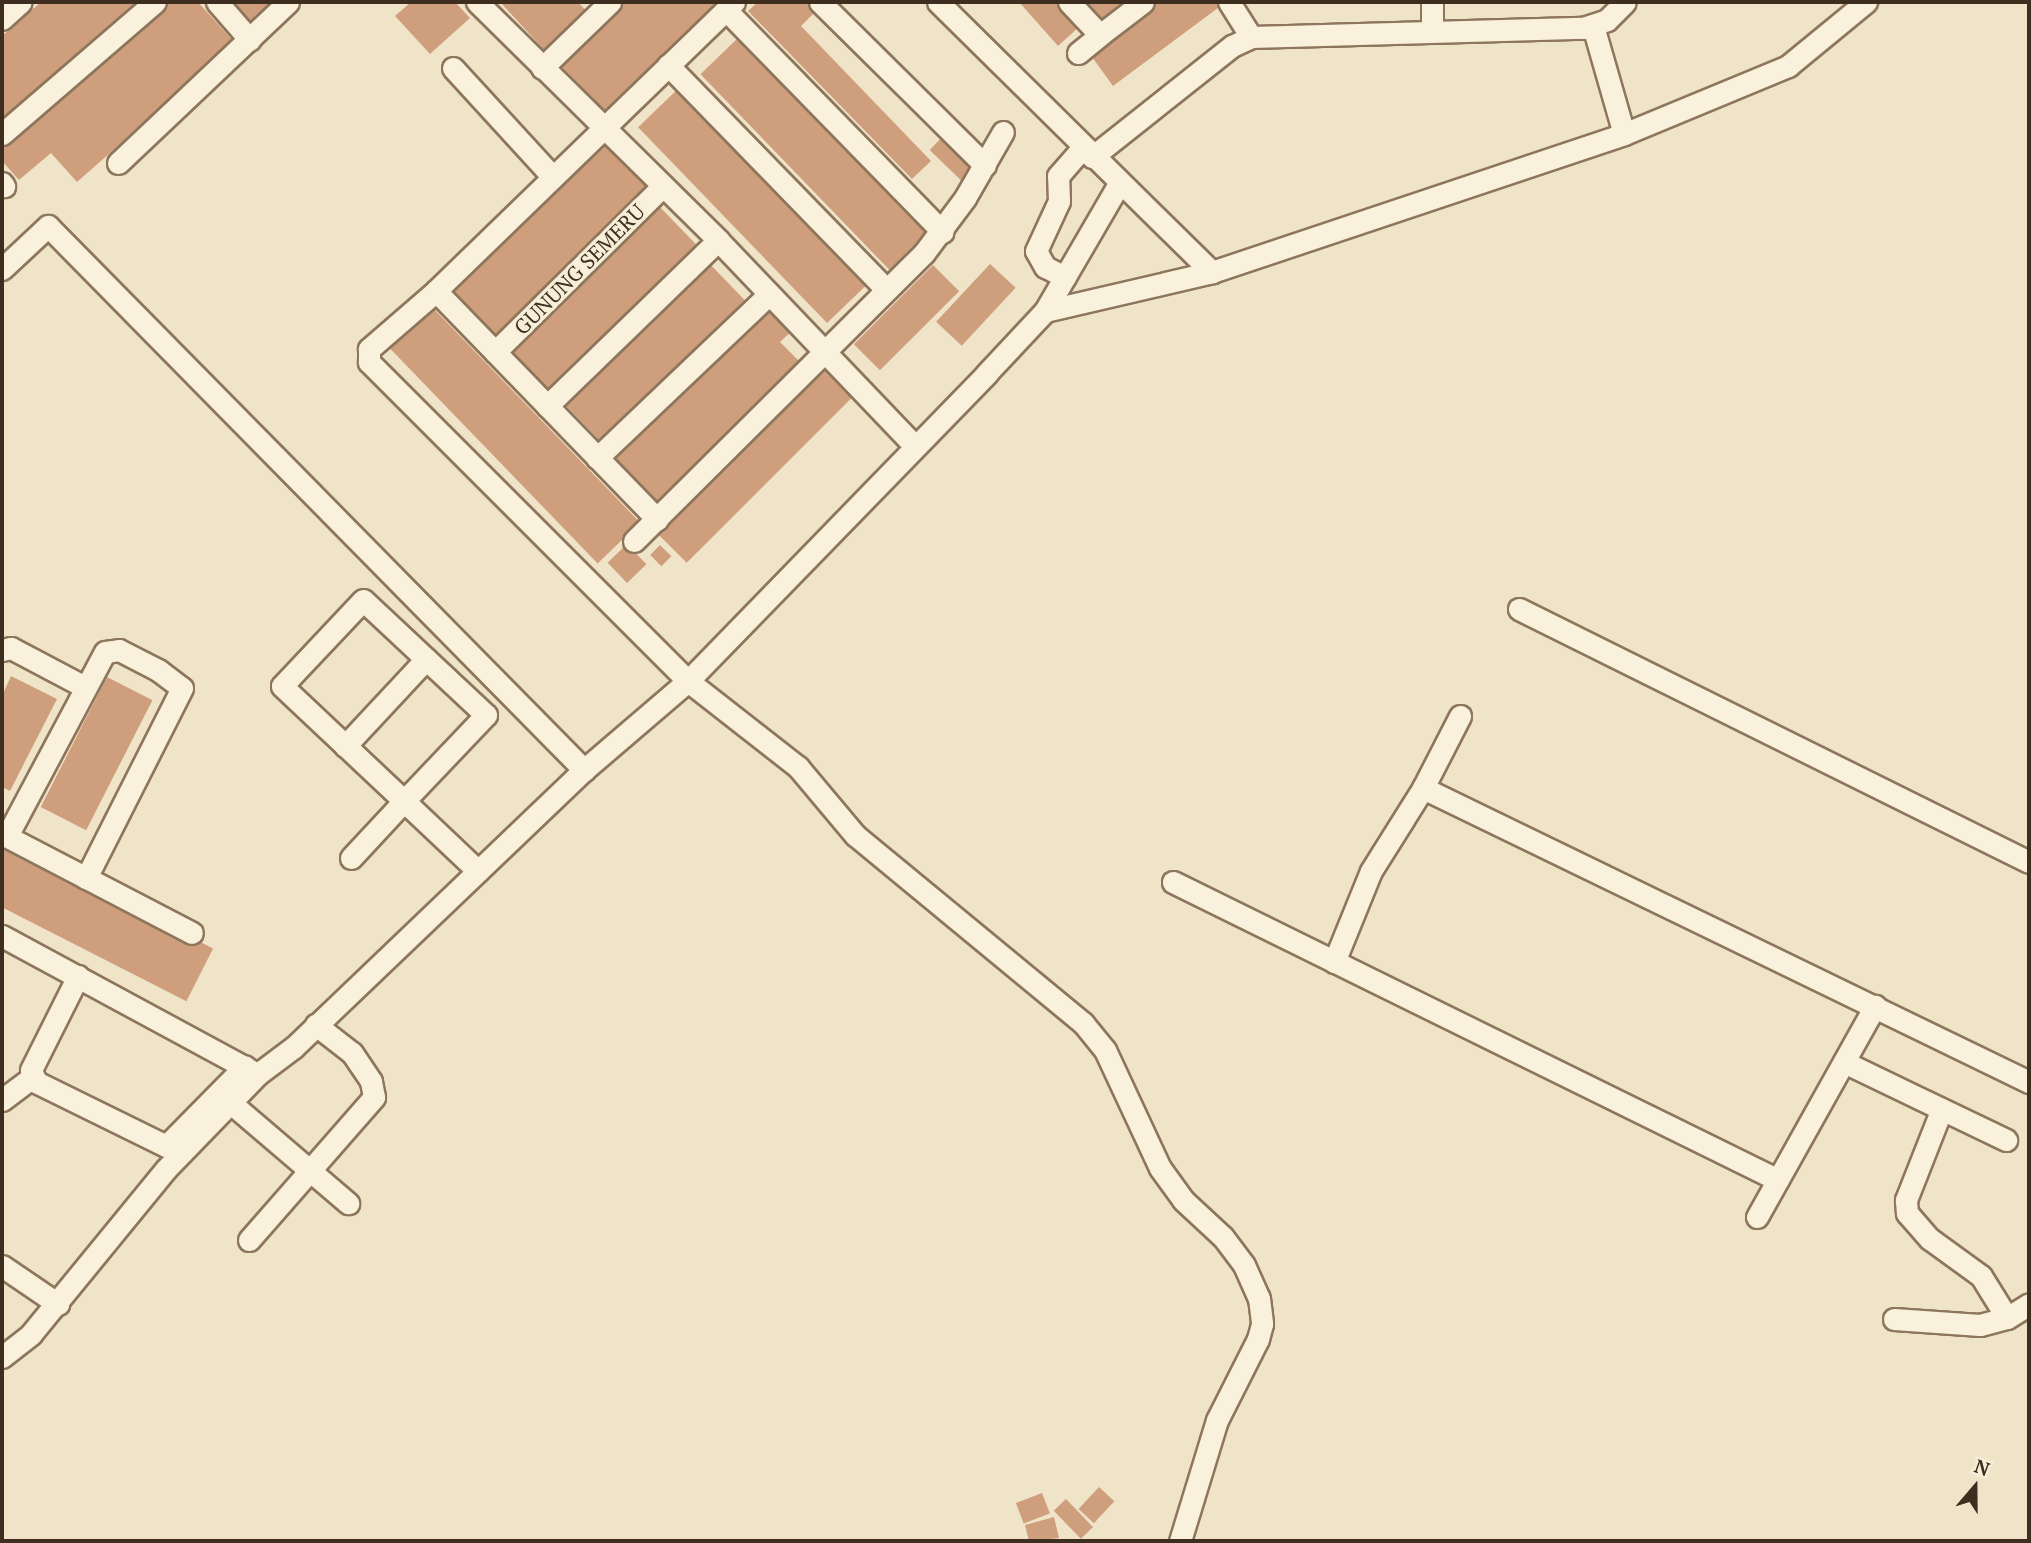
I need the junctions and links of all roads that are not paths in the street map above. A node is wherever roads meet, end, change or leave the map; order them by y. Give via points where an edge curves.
1 (21, 2) edge
2 (155, 2) edge
3 (216, 2) edge
4 (288, 2) edge
5 (477, 2) edge
6 (820, 2) edge
7 (938, 2) edge
8 (1069, 2) edge
9 (1143, 2) edge
10 (1229, 2) edge
11 (1432, 2) edge
12 (1625, 2) edge
13 (1866, 2) edge
14 (604, 4) edge
15 (730, 6) edge
16 (2, 19) edge
17 (1593, 26) junction
18 (1432, 30) junction
19 (1100, 35) junction
20 (1251, 37) junction
21 (250, 40) junction
22 (1077, 53) dead end
23 (668, 65) junction
24 (453, 68) dead end
25 (542, 68) junction
26 (602, 125) junction
27 (1003, 132) dead end
28 (2, 134) edge
29 (1624, 134) junction
30 (1087, 152) junction
31 (118, 163) dead end
32 (985, 165) junction
33 (551, 175) junction
34 (1119, 184) junction
35 (663, 186) junction
36 (943, 232) junction
37 (718, 240) junction
38 (2, 269) edge
39 (1212, 272) junction
40 (1065, 277) junction
41 (886, 289) junction
42 (436, 291) junction
43 (769, 293) junction
44 (1045, 311) junction
45 (495, 352) junction
46 (825, 355) junction
47 (547, 406) junction
48 (915, 446) junction
49 (597, 458) junction
50 (657, 519) junction
51 (634, 541) dead end
52 (1519, 609) dead end
53 (2, 650) edge
54 (426, 659) junction
55 (688, 681) junction
56 (85, 687) junction
57 (1460, 716) dead end
58 (345, 746) junction
59 (584, 770) junction
60 (1423, 788) junction
61 (404, 802) junction
62 (5, 835) edge
63 (351, 858) dead end
64 (2029, 862) edge
65 (478, 870) junction
66 (86, 877) junction
67 (1173, 882) dead end
68 (192, 933) dead end
69 (2, 936) edge
70 (1334, 962) junction
71 (78, 976) junction
72 (1875, 1006) junction
73 (316, 1025) junction
74 (1844, 1062) junction
75 (252, 1070) junction
76 (31, 1078) junction
77 (2029, 1082) edge
78 (2, 1100) edge
79 (232, 1104) junction
80 (1941, 1111) junction
81 (2006, 1140) dead end
82 (308, 1170) junction
83 (1778, 1180) junction
84 (348, 1203) dead end
85 (1757, 1217) dead end
86 (249, 1240) dead end
87 (2, 1266) edge
88 (58, 1304) junction
89 (2029, 1304) edge
90 (2007, 1318) junction
91 (1894, 1319) dead end
92 (2, 1357) edge
93 (1180, 1541) edge

1 - 16 street
2 - 28 street
3 - 21 street
4 - 21 street
5 - 25 street
6 - 32 street
7 - 30 street
8 - 19 street
9 - 19 street
10 - 20 street
11 - 18 street
12 - 17 street via 1607,20
13 - 29 street via 1788,66
14 - 25 street
15 - 23 street
15 - 36 street
17 - 18 street
17 - 29 street
18 - 20 street
19 - 22 street
20 - 30 street
21 - 31 street
23 - 26 street
23 - 41 street
24 - 33 street
25 - 26 street
26 - 33 street
26 - 35 street
27 - 32 street
29 - 39 street
30 - 34 street
30 - 40 street via 1058,176 1059,201 1036,251 1045,267
32 - 36 street
33 - 42 street
34 - 39 street
34 - 40 street
35 - 37 street
35 - 45 street, GUNUNG SEMERU
36 - 41 street
37 - 43 street
37 - 47 street
38 - 59 street via 48,226
39 - 44 street
40 - 44 street
41 - 46 street
42 - 45 street
42 - 55 street via 369,349 369,362
43 - 46 street
43 - 49 street
44 - 48 street
45 - 47 street
46 - 48 street
46 - 50 street
47 - 49 street
48 - 55 street
49 - 50 street
50 - 51 street
52 - 64 street
53 - 56 street via 11,649
54 - 58 street
54 - 58 street via 363,600 282,686
54 - 61 street via 486,715
55 - 59 street
55 - 93 street via 798,767 855,835 889,865 1083,1023 1105,1050 1160,1168 1244,1265 1259,1298 1262,1324 1217,1420
56 - 62 street
56 - 66 street via 110,649 183,686
57 - 60 street
58 - 61 street
59 - 65 street
60 - 70 street via 1371,871
60 - 72 street
61 - 63 street
61 - 65 street
62 - 66 street
65 - 73 street
66 - 68 street
67 - 70 street
69 - 71 street
70 - 83 street
71 - 75 street
71 - 76 street
72 - 74 street
72 - 77 street
73 - 75 street
73 - 82 street via 352,1053 374,1092 371,1102
74 - 80 street
74 - 83 street
75 - 76 street via 166,1146
75 - 79 street
76 - 78 street
79 - 82 street
79 - 88 street via 166,1169
80 - 81 street
80 - 90 street via 1911,1185 1907,1213 1922,1232 1981,1276
82 - 84 street
82 - 86 street
83 - 85 street
87 - 88 street
88 - 92 street
89 - 90 street
90 - 91 street via 1962,1326

